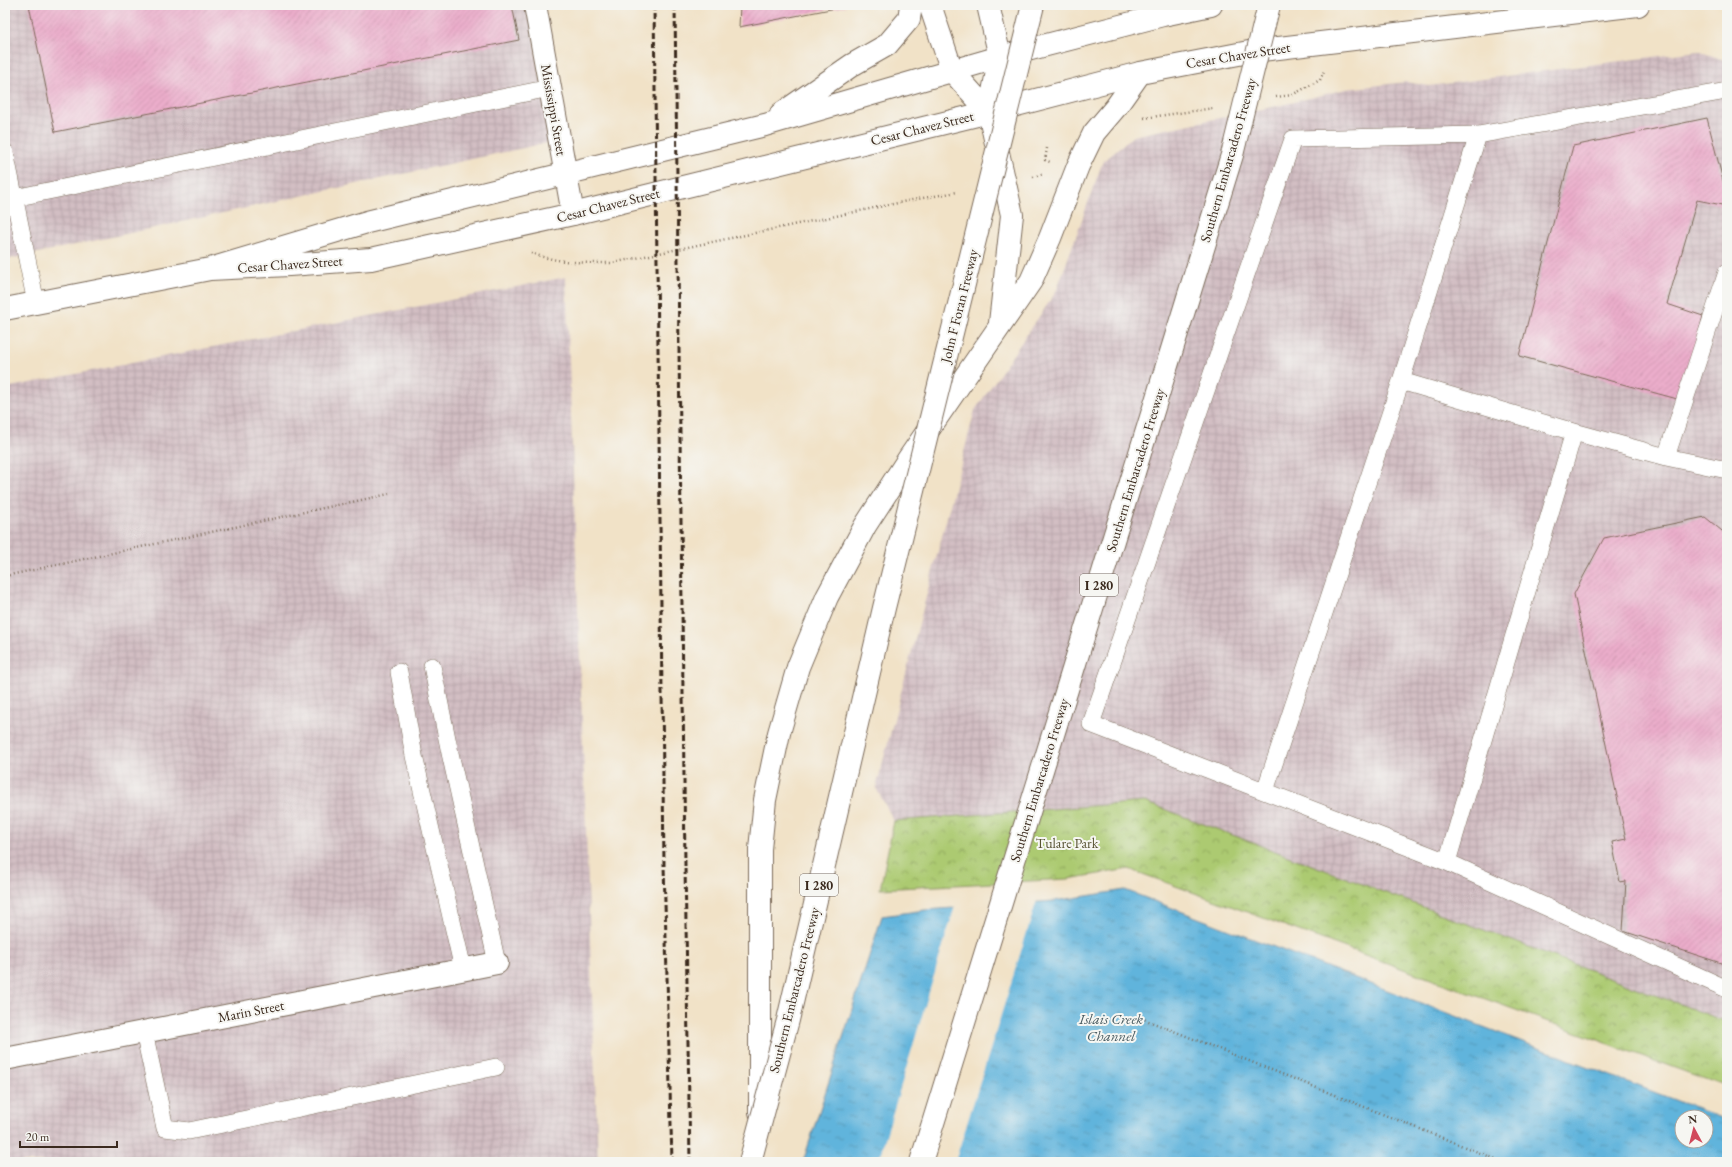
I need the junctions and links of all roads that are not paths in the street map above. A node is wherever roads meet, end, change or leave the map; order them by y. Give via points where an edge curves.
1 (535, 5) edge
2 (911, 5) edge
3 (930, 5) edge
4 (988, 5) edge
5 (1033, 5) edge
6 (1211, 5) edge
7 (1269, 5) edge
8 (1638, 5) edge
9 (1000, 57) junction
10 (952, 71) junction
11 (1140, 73) junction
12 (550, 88) junction
13 (1727, 91) edge
14 (989, 112) junction
15 (766, 124) junction
16 (1478, 135) junction
17 (5, 152) edge
18 (566, 174) junction
19 (14, 198) junction
20 (573, 214) junction
21 (210, 269) junction
22 (1727, 272) edge
23 (36, 303) junction
24 (5, 310) edge
25 (1000, 326) junction
26 (1401, 381) junction
27 (1574, 432) junction
28 (1666, 457) junction
29 (1727, 470) edge
30 (884, 608) joint
31 (432, 666) dead end
32 (399, 672) dead end
33 (1265, 791) junction
34 (1447, 862) junction
35 (496, 963) joint
36 (463, 970) junction
37 (1727, 989) edge
38 (144, 1032) junction
39 (5, 1059) edge
40 (496, 1067) dead end
41 (750, 1162) edge
42 (761, 1162) edge
43 (921, 1162) edge

1 - 12 main road, Mississippi Street
2 - 15 main road via 908,19 887,45 852,65
3 - 10 main road
4 - 9 main road
5 - 30 main road, John F Foran Freeway / I 280, bridge
6 - 9 main road, Cesar Chavez Street
7 - 43 main road, Southern Embarcadero Freeway / I 280, bridge via 1232,155
8 - 11 main road, Cesar Chavez Street via 1254,51
9 - 10 main road, Cesar Chavez Street
9 - 14 main road
10 - 14 main road
10 - 15 main road, Cesar Chavez Street
11 - 14 main road, Cesar Chavez Street
11 - 25 main road via 1094,133 1031,281
12 - 18 main road, Mississippi Street
12 - 19 lane
13 - 16 lane
14 - 20 main road, Cesar Chavez Street
14 - 25 main road via 1012,215
15 - 18 main road, Cesar Chavez Street
16 - 26 lane
16 - 33 lane via 1293,139 1091,724
17 - 19 lane
18 - 20 main road, Mississippi Street
18 - 21 main road, Cesar Chavez Street via 367,222
19 - 23 lane
20 - 21 main road, Cesar Chavez Street via 371,259
21 - 23 main road, Cesar Chavez Street
22 - 28 lane
23 - 24 main road, Cesar Chavez Street
25 - 42 main road, bridge via 864,526 827,597 798,667 779,733 765,800 760,849
26 - 27 lane
26 - 33 lane
27 - 28 lane
27 - 34 lane
28 - 29 lane
30 - 41 main road, Southern Embarcadero Freeway / I 280, bridge via 788,1020
31 - 35 lane
32 - 36 lane via 414,756
33 - 34 lane
34 - 37 lane
35 - 36 main road, Marin Street
36 - 38 main road, Marin Street
38 - 39 main road, Marin Street
38 - 40 lane via 165,1128 189,1131

